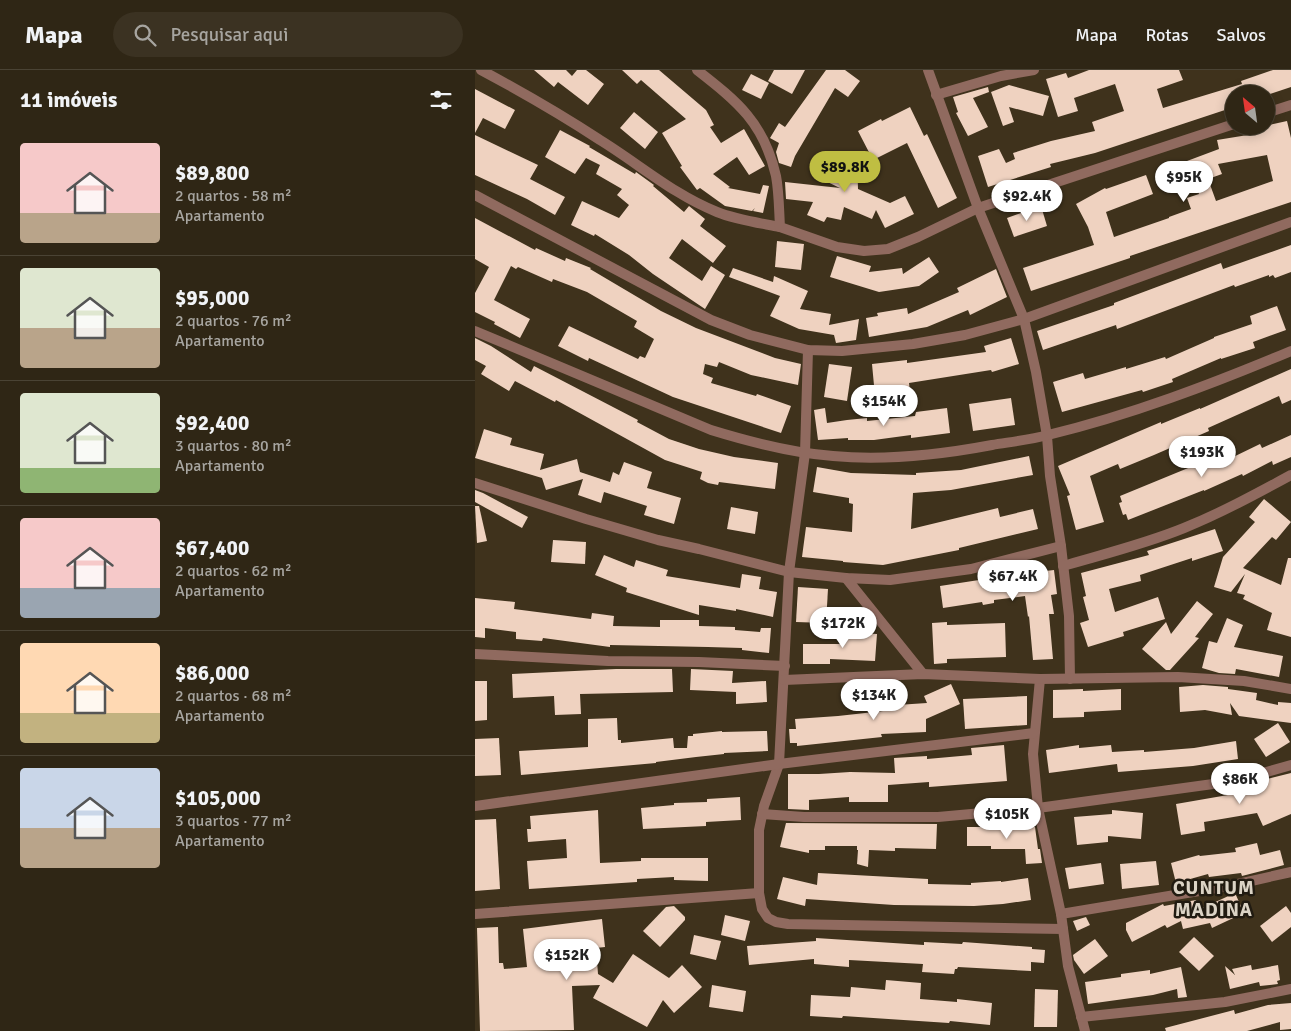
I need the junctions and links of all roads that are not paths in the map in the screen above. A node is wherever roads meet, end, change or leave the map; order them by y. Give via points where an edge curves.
1 (481, 70) edge
2 (697, 70) edge
3 (928, 70) edge
4 (1034, 70) edge
5 (936, 95) junction
6 (1291, 105) edge
7 (1275, 110) edge
8 (1225, 127) edge
9 (475, 194) edge
10 (978, 208) junction
11 (1291, 222) edge
12 (780, 227) junction
13 (1024, 318) junction
14 (475, 331) edge
15 (808, 350) junction
16 (1291, 351) edge
17 (1047, 436) junction
18 (805, 453) junction
19 (1291, 475) edge
20 (475, 483) edge
21 (1061, 546) junction
22 (1063, 566) junction
23 (789, 572) junction
24 (845, 578) junction
25 (475, 654) edge
26 (785, 666) junction
27 (923, 674) junction
28 (1040, 679) junction
29 (1070, 679) junction
30 (784, 680) junction
31 (1291, 689) edge
32 (1034, 733) junction
33 (779, 764) junction
34 (1291, 765) edge
35 (475, 806) edge
36 (1038, 808) junction
37 (762, 814) junction
38 (1291, 872) edge
39 (759, 893) junction
40 (475, 914) edge
41 (1061, 914) junction
42 (1063, 928) junction
43 (1291, 989) edge
44 (1081, 1017) junction
45 (1085, 1031) edge

1 - 12 street via 584,129 694,201 718,213
2 - 12 street via 743,108 762,134 776,178
3 - 5 street
4 - 5 street
5 - 10 street
6 - 7 street
8 - 10 street
9 - 15 street via 711,320 750,335
10 - 12 street via 888,249 864,251 837,246
10 - 13 street
11 - 13 street
13 - 15 street via 965,335 913,344 842,351
13 - 17 street
14 - 18 street via 693,423 733,437
15 - 18 street
16 - 17 street via 1145,407
17 - 18 street via 901,458
17 - 21 street
18 - 23 street
19 - 22 street via 1184,528
20 - 23 street via 658,540
21 - 22 street
21 - 24 street via 941,574 890,580
22 - 29 street via 1069,616
23 - 24 street
23 - 26 street
24 - 27 street
25 - 26 street
26 - 30 street
27 - 28 street
27 - 30 street
28 - 29 street
28 - 32 street
29 - 31 street via 1178,677 1244,681
30 - 33 street
32 - 33 street
32 - 36 street
33 - 35 street
33 - 37 street
34 - 36 street via 1235,781
36 - 37 street via 938,817
36 - 41 street
37 - 39 street
38 - 41 street via 1229,886
39 - 40 street
39 - 42 street via 762,909 768,918 789,924
41 - 42 street
42 - 44 street via 1068,966
43 - 44 street via 1225,1002
44 - 45 street

